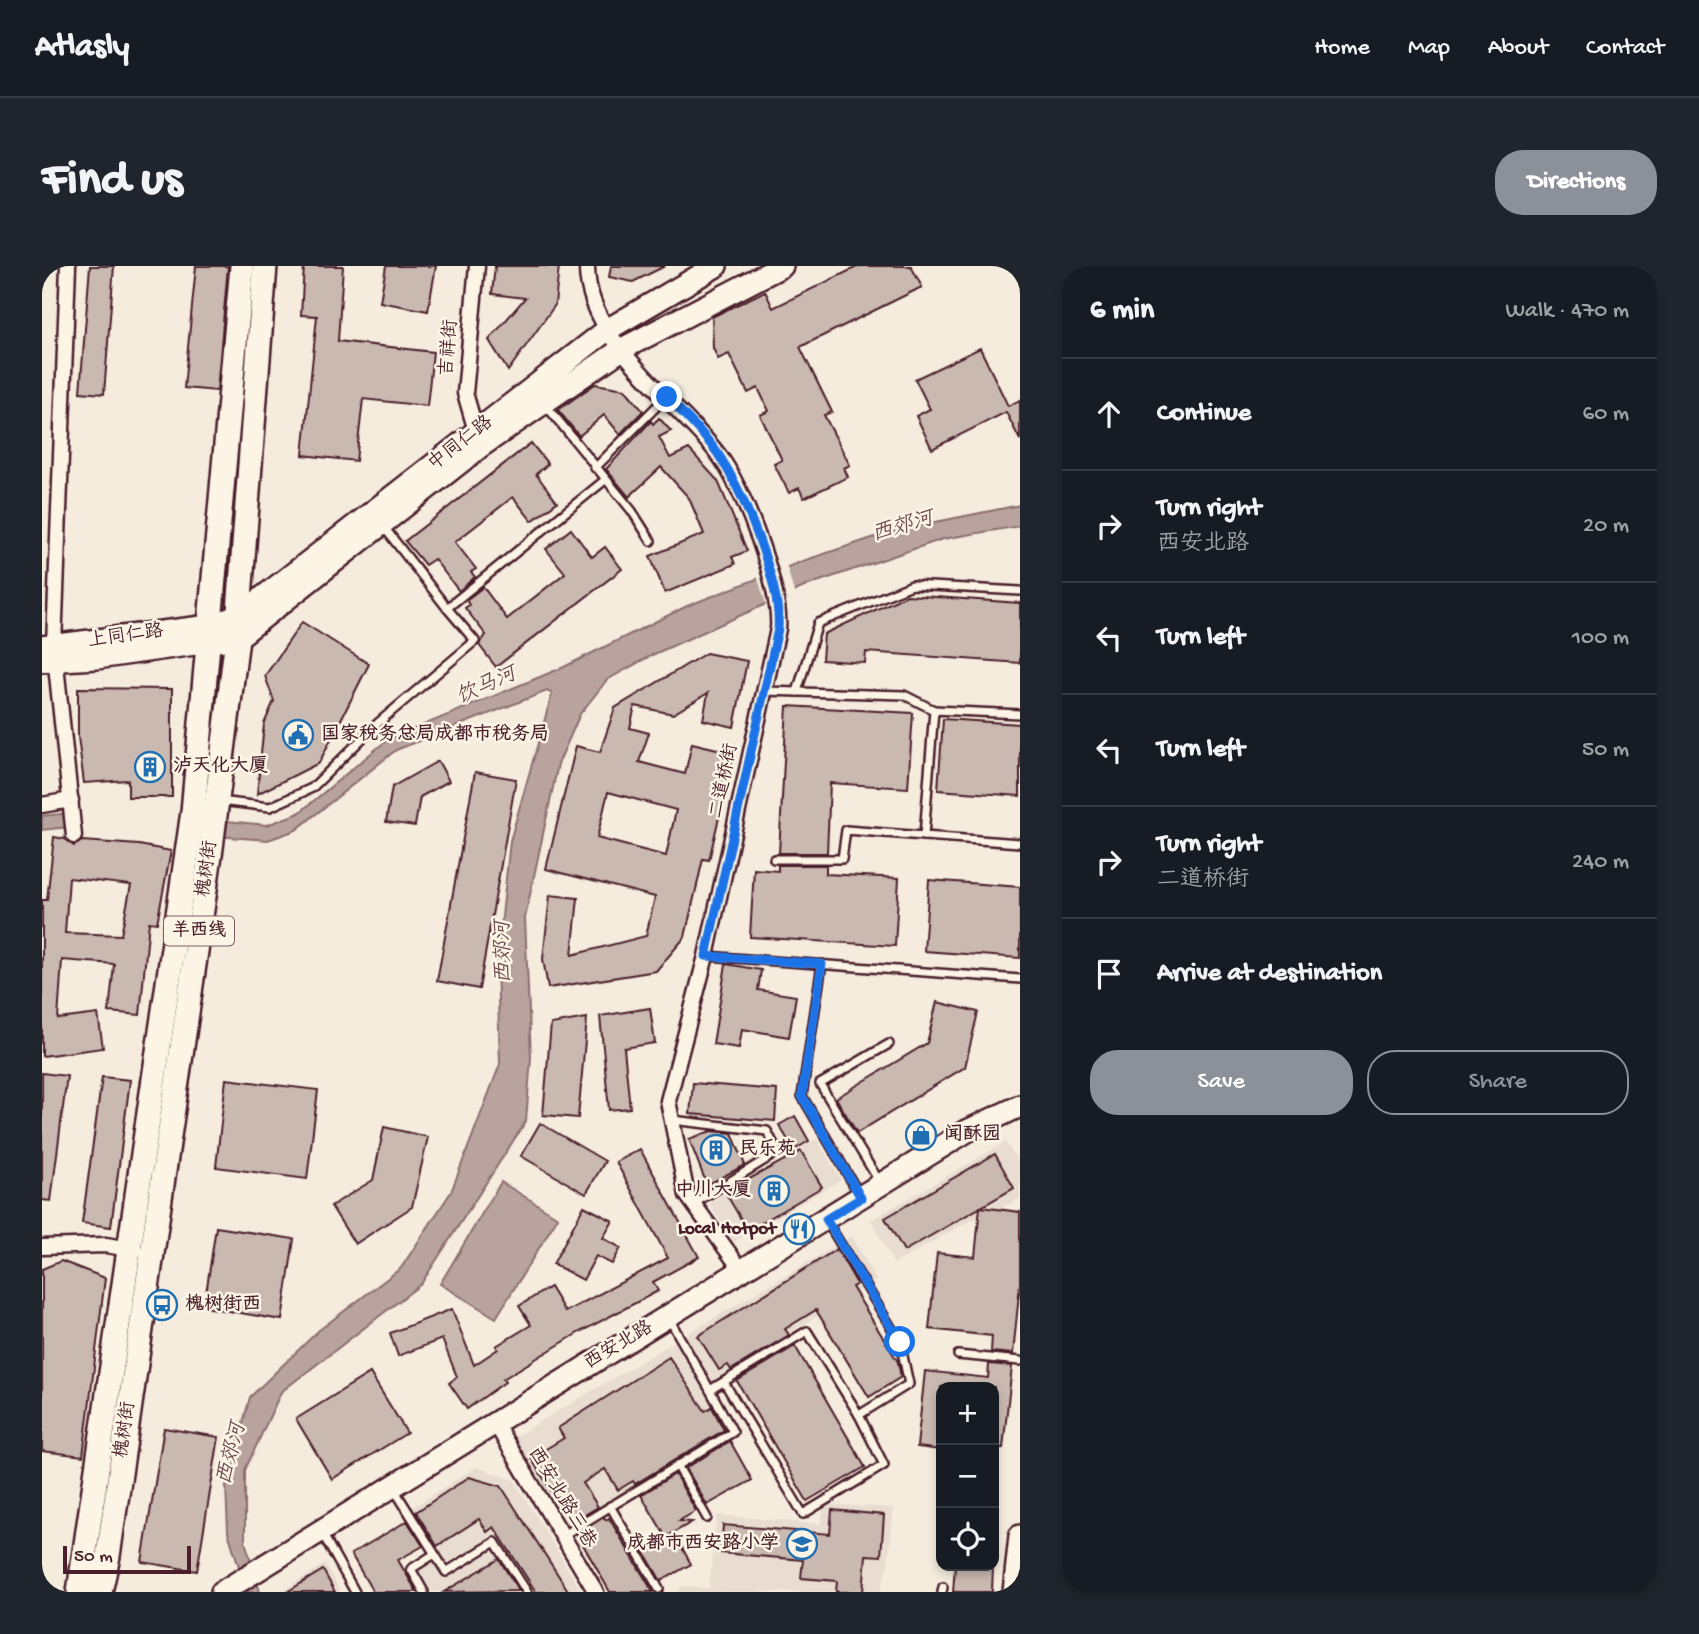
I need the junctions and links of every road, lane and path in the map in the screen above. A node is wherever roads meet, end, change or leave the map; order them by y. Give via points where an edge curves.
1 (68, 266) edge
2 (242, 266) edge
3 (265, 266) edge
4 (477, 266) edge
5 (587, 266) edge
6 (716, 266) edge
7 (782, 266) edge
8 (607, 330) junction
9 (622, 349) junction
10 (667, 397) junction
11 (544, 403) junction
12 (476, 431) junction
13 (595, 468) junction
14 (605, 480) junction
15 (382, 524) junction
16 (651, 541) dead end
17 (1020, 591) edge
18 (447, 608) junction
19 (239, 626) junction
20 (209, 634) junction
21 (48, 653) edge
22 (764, 691) junction
23 (797, 692) junction
24 (934, 710) junction
25 (1020, 714) edge
26 (71, 800) junction
27 (217, 801) junction
28 (42, 805) edge
29 (74, 836) dead end
30 (924, 836) junction
31 (1020, 843) edge
32 (774, 859) dead end
33 (706, 956) junction
34 (822, 964) junction
35 (1020, 979) edge
36 (890, 1044) dead end
37 (1020, 1106) edge
38 (672, 1120) junction
39 (881, 1185) junction
40 (861, 1198) junction
41 (693, 1204) junction
42 (826, 1219) junction
43 (42, 1247) edge
44 (129, 1249) junction
45 (152, 1252) junction
46 (742, 1271) junction
47 (668, 1317) junction
48 (958, 1355) dead end
49 (1020, 1361) edge
50 (724, 1382) junction
51 (710, 1390) junction
52 (859, 1415) junction
53 (495, 1423) junction
54 (677, 1465) junction
55 (391, 1485) junction
56 (610, 1506) junction
57 (707, 1518) dead end
58 (320, 1530) junction
59 (562, 1536) junction
60 (1020, 1536) edge
61 (433, 1555) junction
62 (1016, 1584) edge
63 (659, 1589) dead end
64 (79, 1592) edge
65 (100, 1592) edge
66 (222, 1592) edge
67 (355, 1592) edge
68 (424, 1592) edge
69 (527, 1592) edge
70 (596, 1592) edge

1 - 21 street
2 - 20 main road, 槐树街 / 羊西线
3 - 19 main road, 槐树街 / 羊西线
4 - 12 street, 吉祥街 via 465,393
5 - 8 street, 二道桥街 via 592,298
6 - 8 street, 中同仁路
7 - 9 street
8 - 9 street, 二道桥街
8 - 12 street, 中同仁路
9 - 10 street, 二道桥街
9 - 11 street
10 - 13 lane
10 - 22 street, 二道桥街 via 720,457 776,591 779,615
11 - 13 lane
11 - 15 street
12 - 19 street, 中同仁路
13 - 14 lane
14 - 16 lane
14 - 18 lane
15 - 18 lane
15 - 19 street
17 - 23 lane via 912,585 818,623
18 - 27 lane via 475,641 378,723 312,789 271,807
19 - 20 street, 中同仁路
19 - 27 main road, 槐树街 / 羊西线
20 - 21 street, 上同仁路
20 - 44 main road, 槐树街 / 羊西线 via 193,812
21 - 26 street
22 - 23 lane
22 - 33 street, 二道桥街
23 - 24 lane via 904,695
24 - 25 lane
24 - 30 lane
26 - 28 street
26 - 29 street
27 - 45 main road, 槐树街 / 羊西线
30 - 31 lane
30 - 32 lane via 846,830 842,859
33 - 34 lane
33 - 38 street, 二道桥街 via 668,1101
34 - 35 lane
34 - 40 lane via 802,1096
36 - 39 lane via 820,1084
37 - 39 street, 西安北路 via 967,1131
38 - 41 street, 二道桥街 via 687,1195
38 - 41 lane via 767,1131 778,1152
39 - 40 street, 西安北路
40 - 42 street, 西安北路
41 - 46 street, 二道桥街
42 - 46 street, 西安北路
42 - 52 lane via 900,1342 909,1384
43 - 44 street
44 - 45 street
44 - 64 main road, 槐树街 / 羊西线
45 - 65 main road, 槐树街 / 羊西线
46 - 47 street, 西安北路
47 - 51 lane
47 - 53 street, 西安北路
48 - 49 lane
50 - 51 lane
50 - 52 lane via 807,1331
50 - 52 lane via 803,1514 884,1465
51 - 54 lane via 733,1432
53 - 55 street, 西安北路
53 - 59 street, 西安北路三巷
54 - 56 lane
54 - 57 lane
55 - 58 street, 西安北路
55 - 61 lane
56 - 59 lane
56 - 63 lane
58 - 66 street, 西安北路
58 - 67 lane
59 - 70 street, 西安北路三巷
60 - 62 street
61 - 68 lane via 411,1569
61 - 69 lane via 446,1572 495,1542

